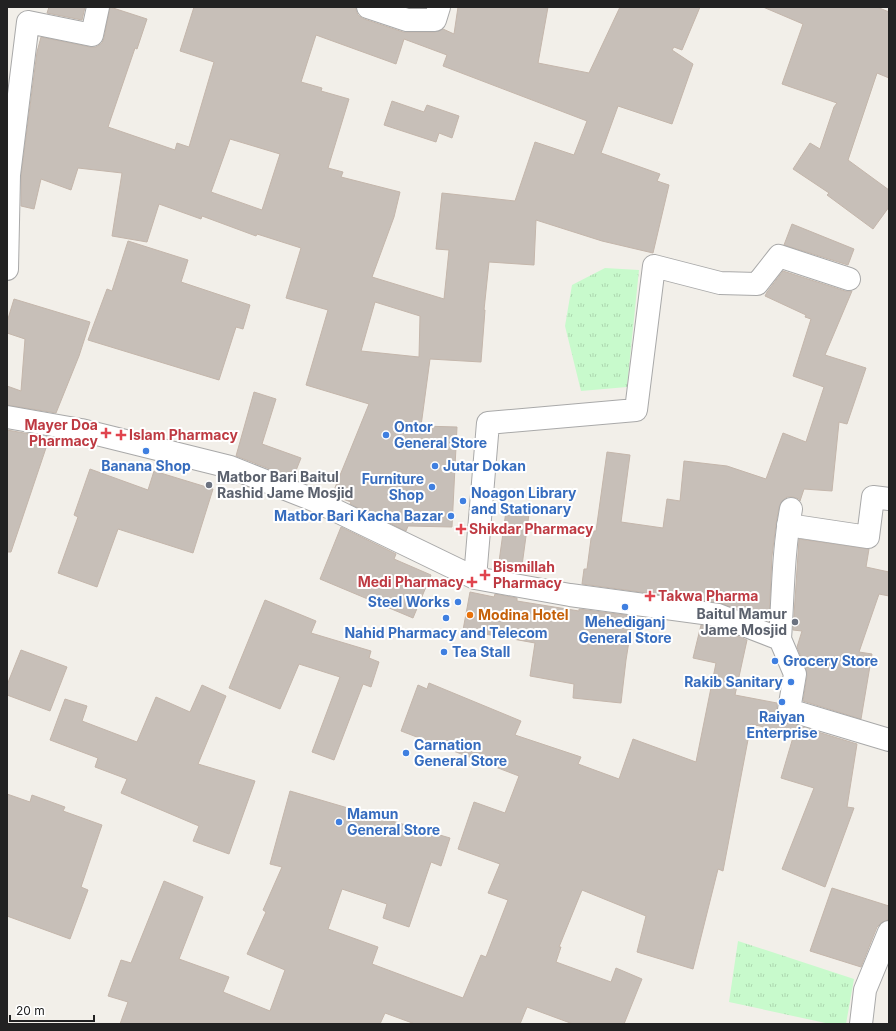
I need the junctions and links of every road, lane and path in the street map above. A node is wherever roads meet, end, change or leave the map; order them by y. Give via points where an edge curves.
1 (98, 7) edge
2 (368, 7) edge
3 (439, 7) edge
4 (7, 269) edge
5 (849, 279) dead end
6 (7, 417) edge
7 (889, 498) edge
8 (475, 578) junction
9 (780, 639) junction
10 (889, 740) edge
11 (889, 932) edge
12 (860, 1024) edge

1 - 4 street via 92,35 28,22 9,175
2 - 3 street via 407,20 435,20
5 - 8 street via 779,256 757,284 720,283 654,266 636,410 488,423
6 - 8 street via 81,430 230,467 316,500
7 - 9 street via 873,497 868,536 790,517
8 - 9 street via 570,595 718,615
9 - 10 street via 795,674 789,710
11 - 12 street via 864,990

